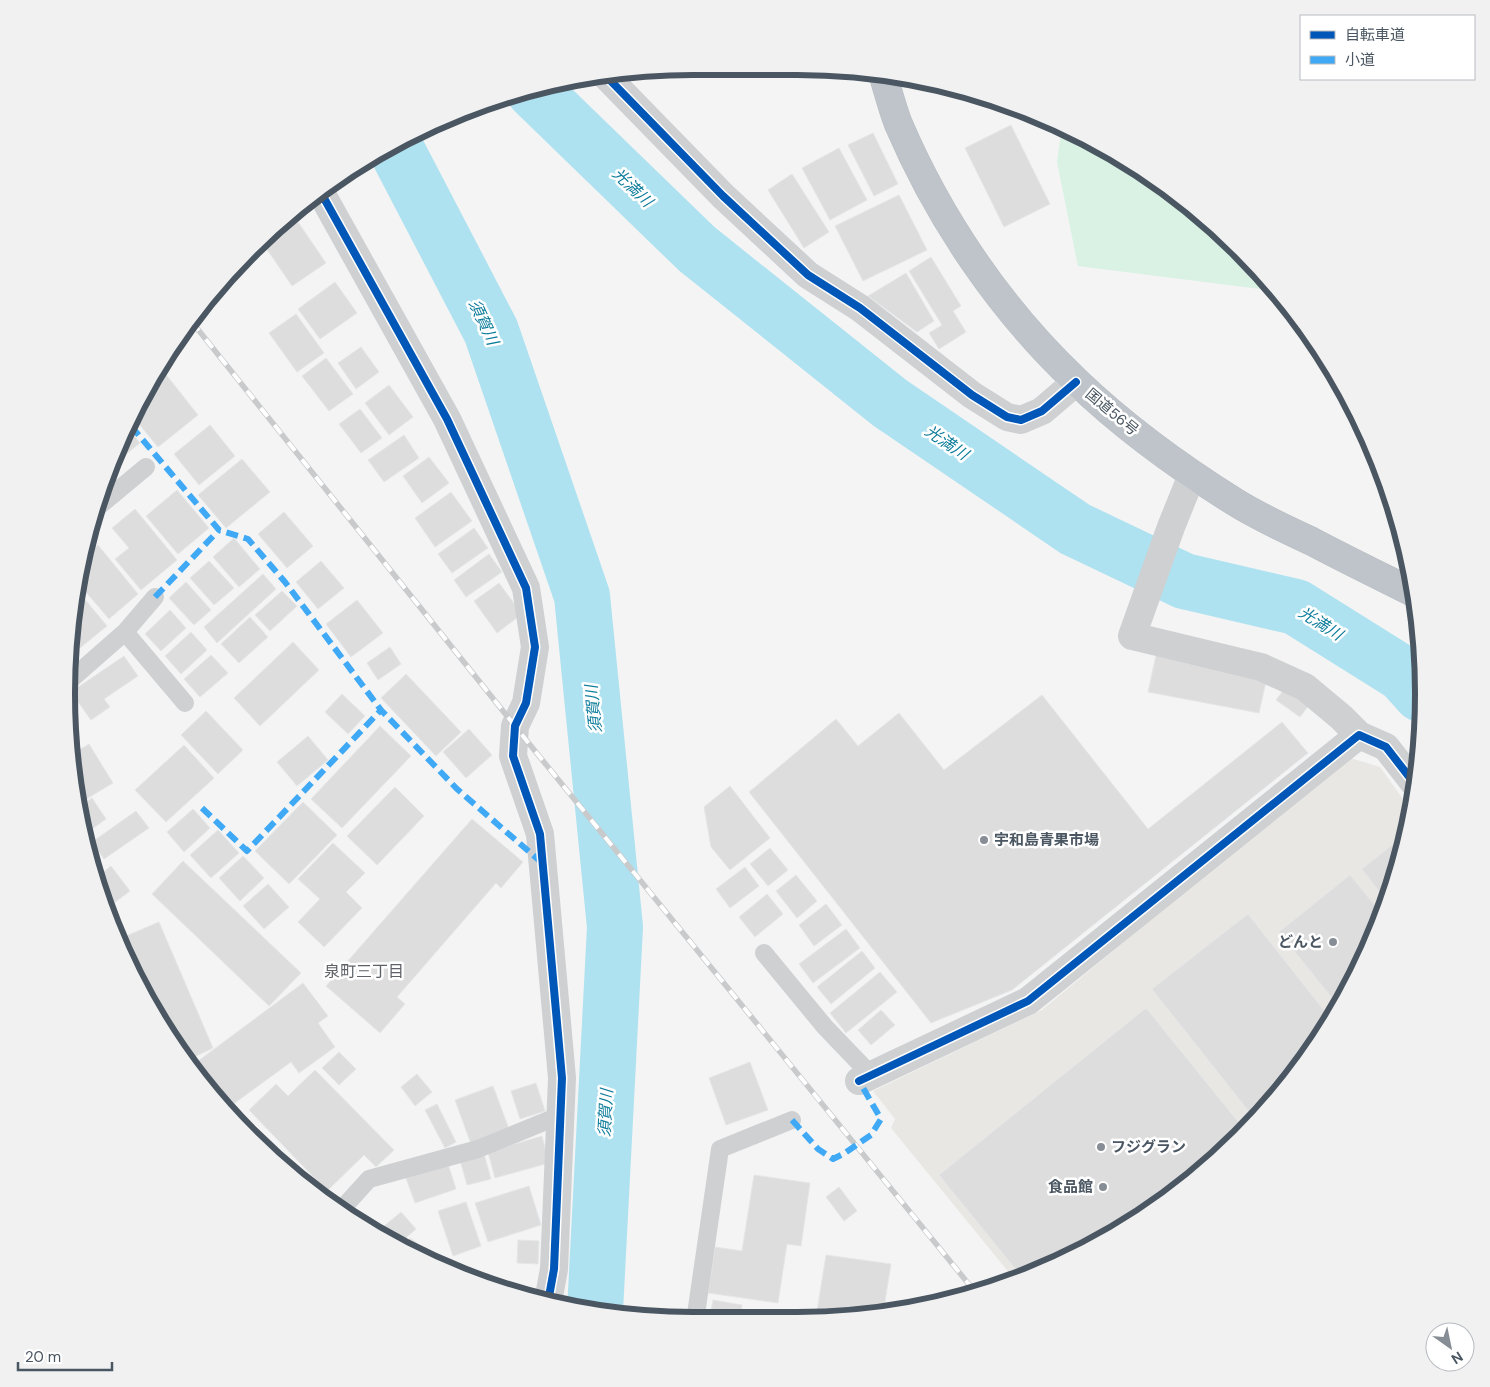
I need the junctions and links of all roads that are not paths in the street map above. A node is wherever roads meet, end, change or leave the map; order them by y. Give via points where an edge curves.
1 (610, 80) edge
2 (884, 81) edge
3 (324, 198) edge
4 (1076, 382) junction
5 (146, 467) dead end
6 (1192, 475) junction
7 (106, 500) edge
8 (1406, 589) edge
9 (155, 597) dead end
10 (125, 632) junction
11 (75, 675) edge
12 (185, 703) dead end
13 (1359, 735) junction
14 (1411, 764) edge
15 (764, 953) dead end
16 (865, 1078) joint
17 (561, 1115) junction
18 (792, 1120) dead end
19 (346, 1205) edge
20 (549, 1295) edge
21 (696, 1312) edge

1 - 4 street via 723,196 808,275 860,308 972,395 1007,417 1021,420 1042,411
2 - 4 highway, 国道56号 via 897,121 925,182 952,228 1018,320
3 - 17 street via 447,419 526,588 535,647 526,703 515,726 513,756 540,834 562,1078
4 - 6 highway, 国道56号
5 - 7 lane
6 - 8 highway, 国道56号 via 1255,513
6 - 13 street via 1132,636 1261,667 1305,687
9 - 10 lane
10 - 11 lane
10 - 12 lane
13 - 14 street via 1386,747
13 - 16 street via 1028,1001
15 - 16 lane
17 - 19 lane via 478,1148 369,1179
17 - 20 street via 554,1269
18 - 21 lane via 720,1149

